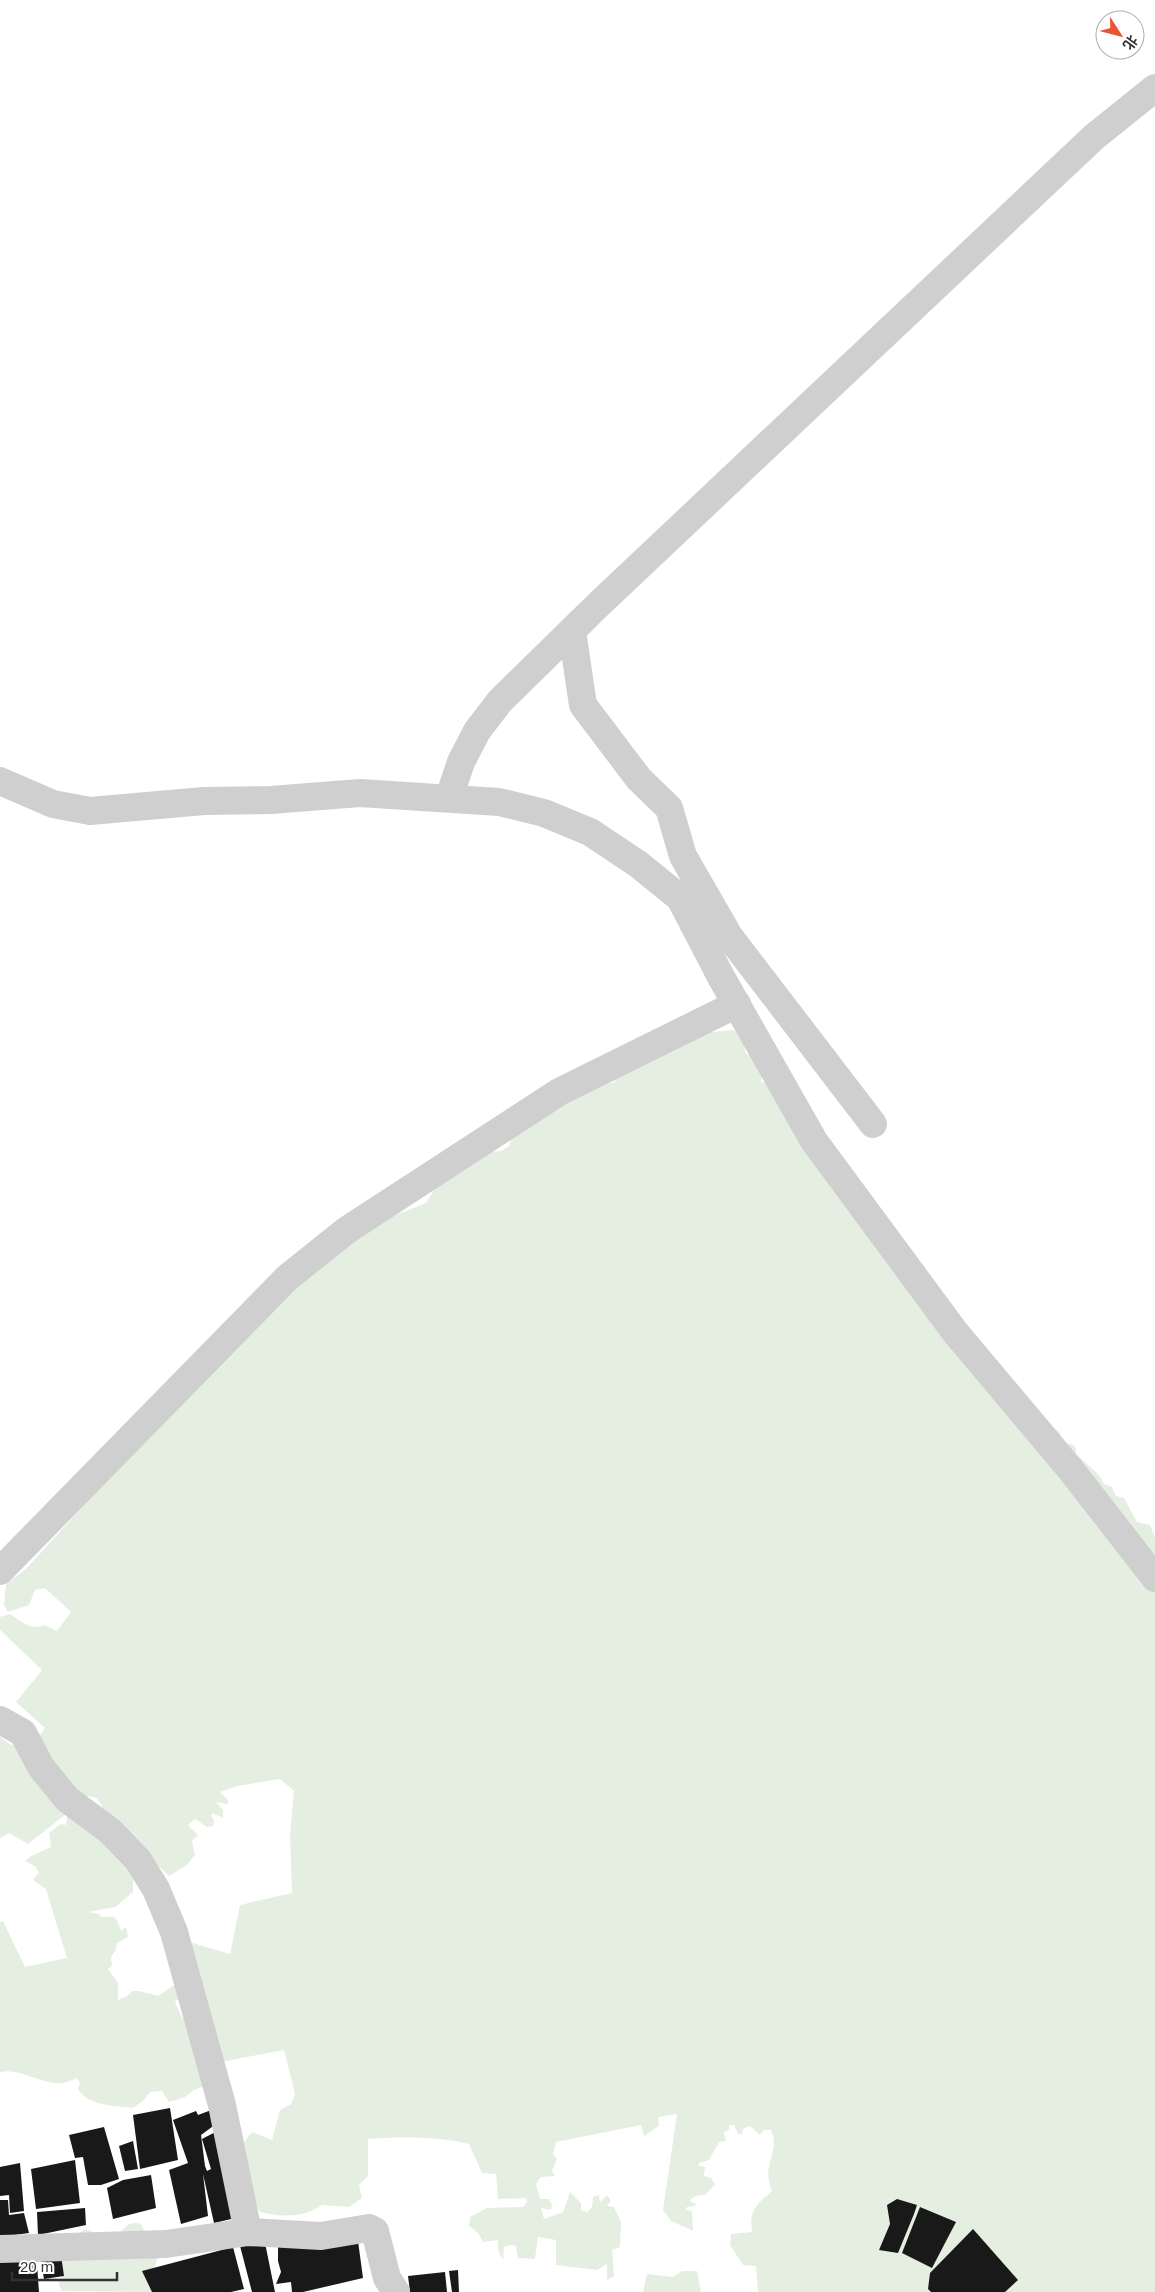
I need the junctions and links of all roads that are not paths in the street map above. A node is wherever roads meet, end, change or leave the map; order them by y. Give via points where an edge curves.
1 (1155, 88) edge
2 (572, 631) junction
3 (0, 781) edge
4 (449, 798) junction
5 (737, 1004) junction
6 (873, 1124) dead end
7 (0, 1570) edge
8 (1155, 1578) edge
9 (0, 1720) edge
10 (248, 2232) junction
11 (0, 2249) edge
12 (396, 2292) edge

1 - 2 street via 1094,137
2 - 4 street via 500,701 477,731
2 - 6 street via 582,704 639,780 669,808 683,856 729,936
3 - 4 street via 52,804 90,811 360,793
4 - 5 street via 499,802 544,813 590,832 638,864 680,898
5 - 7 street via 559,1092 347,1230 288,1278
5 - 8 street via 820,1149 955,1332
9 - 10 street via 23,1733 41,1767 67,1799 110,1831 138,1860 156,1889 174,1932 222,2105
10 - 11 street via 166,2244
10 - 12 street via 321,2236 369,2228 375,2231 388,2278

